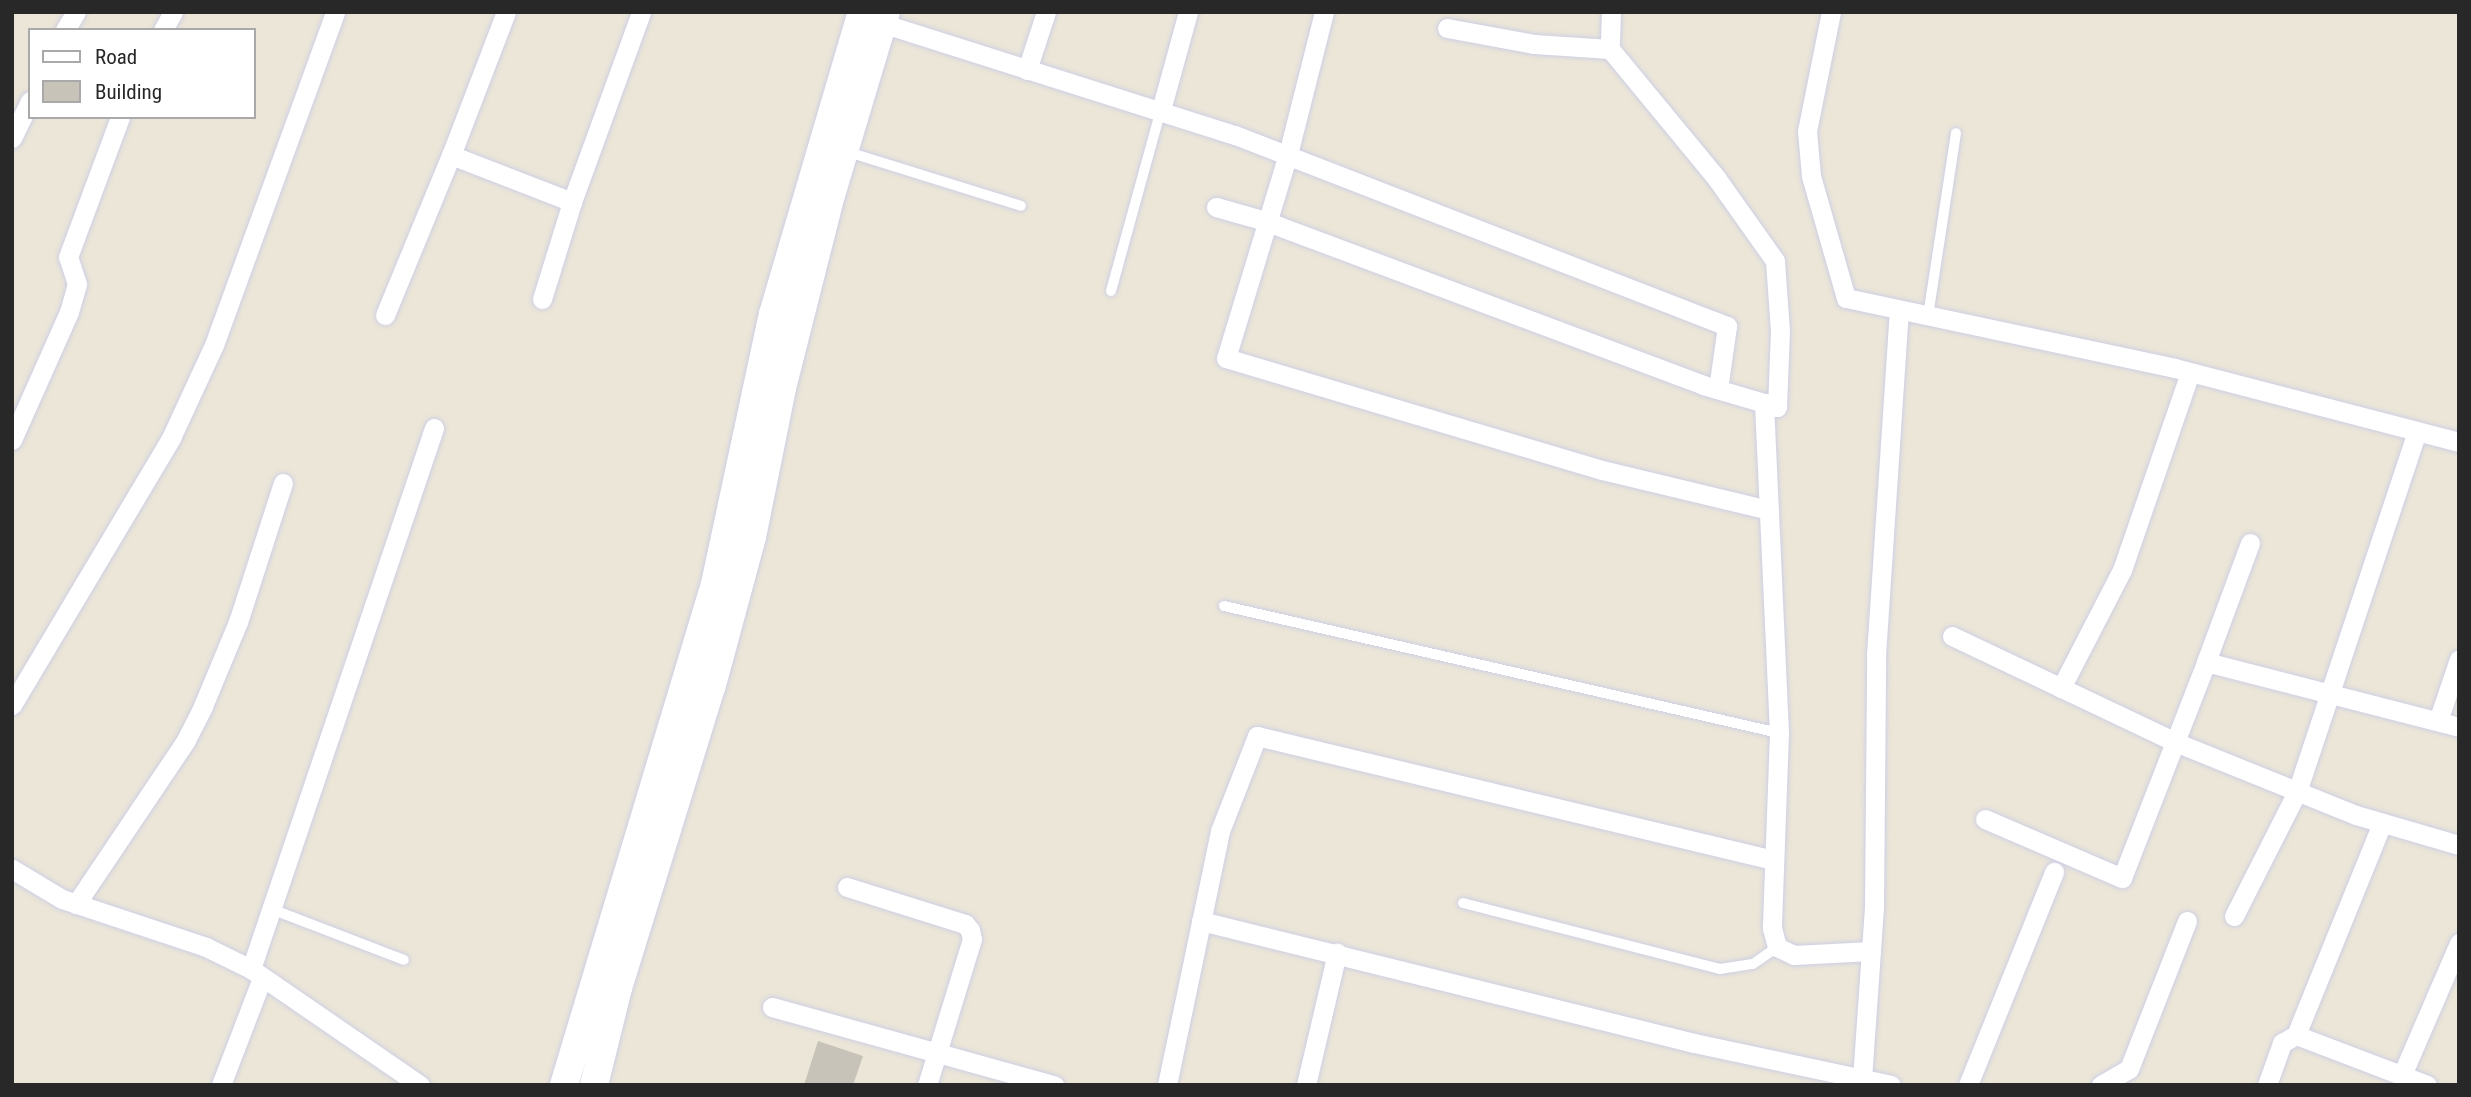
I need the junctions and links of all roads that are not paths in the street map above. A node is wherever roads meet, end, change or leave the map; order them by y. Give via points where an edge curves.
1 (76, 12) edge
2 (173, 12) edge
3 (335, 12) edge
4 (506, 12) edge
5 (641, 12) edge
6 (1046, 12) edge
7 (1188, 12) edge
8 (1324, 12) edge
9 (1611, 12) edge
10 (1831, 12) edge
11 (868, 15) edge
12 (66, 28) edge
13 (164, 28) edge
14 (1447, 28) dead end
15 (1610, 49) junction
16 (1027, 70) junction
17 (28, 105) edge
18 (1161, 110) junction
19 (119, 119) edge
20 (1956, 133) dead end
21 (12, 138) edge
22 (844, 151) junction
23 (1288, 154) junction
24 (451, 155) junction
25 (572, 202) junction
26 (1021, 206) dead end
27 (1216, 208) dead end
28 (1265, 221) junction
29 (1111, 291) dead end
30 (542, 299) dead end
31 (1899, 310) junction
32 (385, 315) dead end
33 (1928, 316) junction
34 (2190, 373) junction
35 (1718, 389) junction
36 (1764, 403) junction
37 (434, 428) dead end
38 (2417, 432) junction
39 (12, 440) edge
40 (2459, 442) edge
41 (283, 483) dead end
42 (1768, 509) junction
43 (2250, 543) dead end
44 (1224, 606) dead end
45 (1952, 635) dead end
46 (708, 650) junction
47 (2459, 659) edge
48 (2207, 662) junction
49 (2061, 688) junction
50 (2332, 694) junction
51 (12, 705) edge
52 (2438, 721) junction
53 (2459, 727) edge
54 (1780, 733) junction
55 (2175, 742) junction
56 (2297, 792) junction
57 (1985, 819) dead end
58 (2382, 823) junction
59 (2459, 845) edge
60 (1773, 860) junction
61 (12, 869) edge
62 (2054, 873) dead end
63 (847, 887) dead end
64 (1463, 903) dead end
65 (76, 904) junction
66 (274, 910) junction
67 (2234, 916) dead end
68 (1201, 921) junction
69 (2186, 921) dead end
70 (2459, 943) edge
71 (1777, 947) junction
72 (1871, 951) junction
73 (1337, 953) junction
74 (404, 960) dead end
75 (257, 974) junction
76 (772, 1007) dead end
77 (2296, 1035) junction
78 (939, 1054) junction
79 (2402, 1075) junction
80 (1862, 1079) junction
81 (220, 1085) edge
82 (420, 1085) edge
83 (564, 1085) edge
84 (594, 1085) edge
85 (927, 1085) edge
86 (1054, 1085) edge
87 (1167, 1085) edge
88 (1306, 1085) edge
89 (1891, 1085) edge
90 (1968, 1085) edge
91 (2101, 1085) edge
92 (2267, 1085) edge
93 (2427, 1085) edge

1 - 12 street
2 - 13 street
3 - 51 street via 214,345 171,438
4 - 24 street
5 - 25 street
6 - 16 street
7 - 18 street
8 - 23 street
9 - 15 street
10 - 31 street via 1807,131 1811,176 1846,298
11 - 16 street
11 - 22 street
11 - 46 street via 773,314 715,584
14 - 15 street via 1534,44
15 - 36 street via 1717,179 1775,261 1780,330 1777,407
16 - 18 street
17 - 21 street
18 - 23 street
18 - 29 lane
19 - 39 street via 68,257 77,284 69,312
20 - 33 lane
22 - 26 lane
22 - 46 street via 782,388 752,537
23 - 28 street
23 - 35 street via 1727,326
24 - 25 street
24 - 32 street
25 - 30 street
27 - 28 street
28 - 35 street
28 - 42 street via 1226,358 1602,470
31 - 33 street
31 - 72 street via 1876,655
33 - 34 street
34 - 38 street
34 - 49 street via 2122,570
35 - 36 street
36 - 42 street
37 - 66 street
38 - 40 street
38 - 50 street
41 - 65 street via 237,622 203,706 186,740
42 - 54 street
43 - 48 street
44 - 54 lane
45 - 49 street
46 - 83 street
46 - 84 street
47 - 52 street
48 - 50 street
48 - 55 street
49 - 55 street
50 - 52 street
50 - 56 street
52 - 53 street
54 - 60 street
55 - 56 street
55 - 57 street via 2122,878
56 - 58 street
56 - 67 street
58 - 59 street
58 - 77 street
60 - 68 street via 1257,736 1220,831
60 - 71 street via 1772,928
61 - 65 street
62 - 90 street
63 - 78 street via 965,924 970,930 972,939
64 - 71 lane via 1720,969 1753,964
65 - 75 street via 206,947
66 - 74 lane
66 - 75 street
68 - 73 street
68 - 87 street
69 - 91 street via 2129,1069
70 - 79 street
71 - 72 street via 1794,955
72 - 80 street
73 - 80 street via 1694,1043
73 - 88 street
75 - 81 street
75 - 82 street
76 - 78 street
77 - 79 street
77 - 92 street via 2282,1043
78 - 85 street
78 - 86 street
79 - 93 street
80 - 89 street

